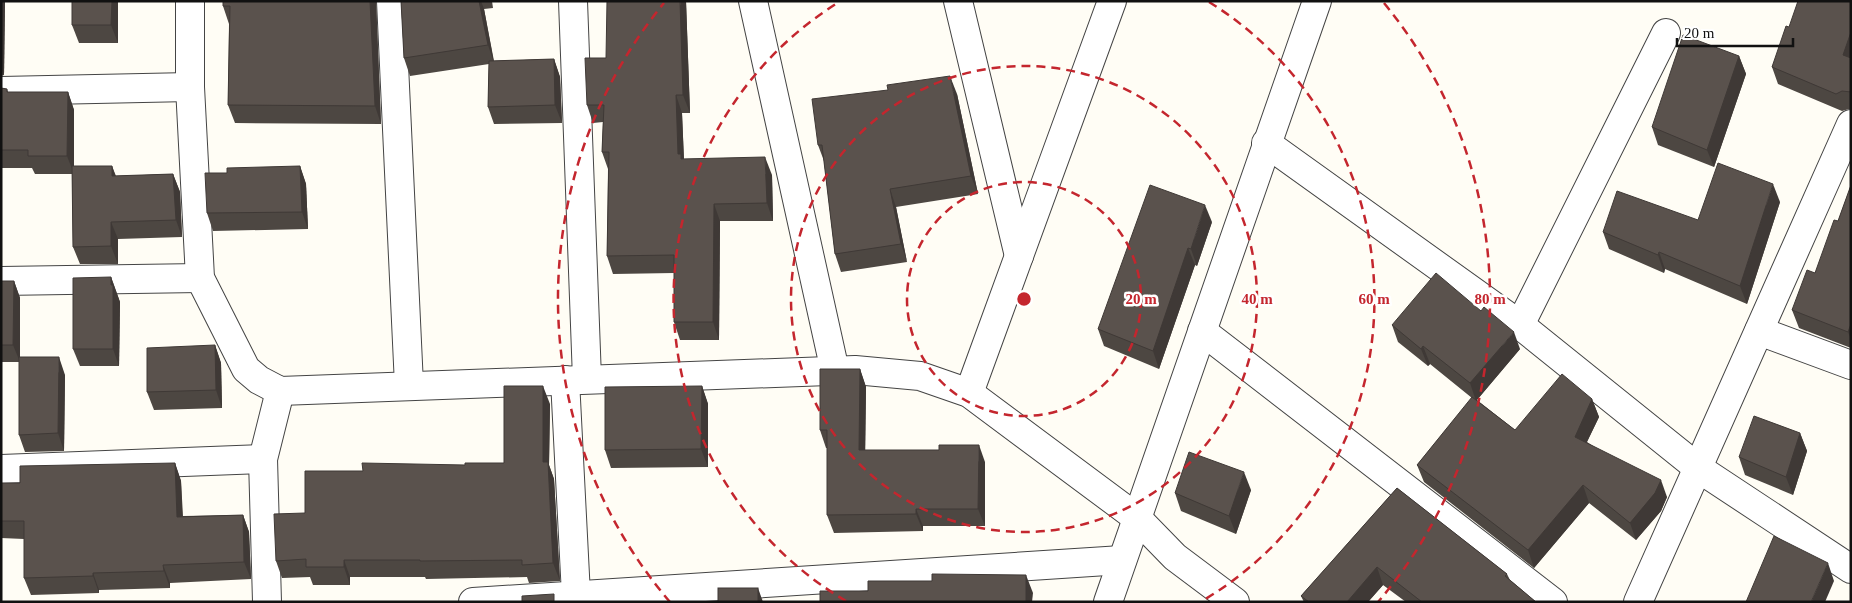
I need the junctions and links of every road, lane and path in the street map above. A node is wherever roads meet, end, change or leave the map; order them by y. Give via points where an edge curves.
1 (190, 1) edge
2 (391, 1) edge
3 (573, 1) edge
4 (753, 1) edge
5 (958, 1) edge
6 (1112, 1) edge
7 (1317, 1) edge
8 (1666, 33) dead end
9 (190, 88) junction
10 (1, 92) edge
11 (1851, 124) edge
12 (1266, 143) junction
13 (1019, 256) junction
14 (200, 278) junction
15 (1, 281) edge
16 (1520, 325) junction
17 (1202, 331) junction
18 (1759, 331) junction
19 (1851, 365) edge
20 (835, 371) junction
21 (576, 379) junction
22 (409, 385) junction
23 (280, 391) junction
24 (968, 393) junction
25 (263, 459) junction
26 (1698, 468) junction
27 (1, 469) edge
28 (1137, 518) junction
29 (1122, 560) junction
30 (1851, 569) edge
31 (576, 595) junction
32 (688, 595) edge
33 (266, 602) edge
34 (473, 602) edge
35 (1108, 602) edge
36 (1234, 602) edge
37 (1553, 602) edge
38 (1638, 602) edge

1 - 9 street
2 - 22 street
3 - 21 street
4 - 20 street
5 - 13 street
6 - 13 street
7 - 12 street
8 - 16 street
9 - 10 street
9 - 14 street
11 - 18 street
12 - 16 street
12 - 17 street
13 - 24 street
14 - 15 street
14 - 23 street via 246,369
16 - 26 street
17 - 28 street
17 - 37 street
18 - 19 street
18 - 26 street
20 - 21 street
20 - 24 street via 920,376
21 - 22 street
21 - 31 street
22 - 23 street
23 - 25 street
24 - 28 street
25 - 27 street
25 - 33 street
26 - 30 street
26 - 38 street
28 - 29 street
28 - 36 street via 1176,557
29 - 32 street
29 - 35 street
31 - 32 street
31 - 34 street

